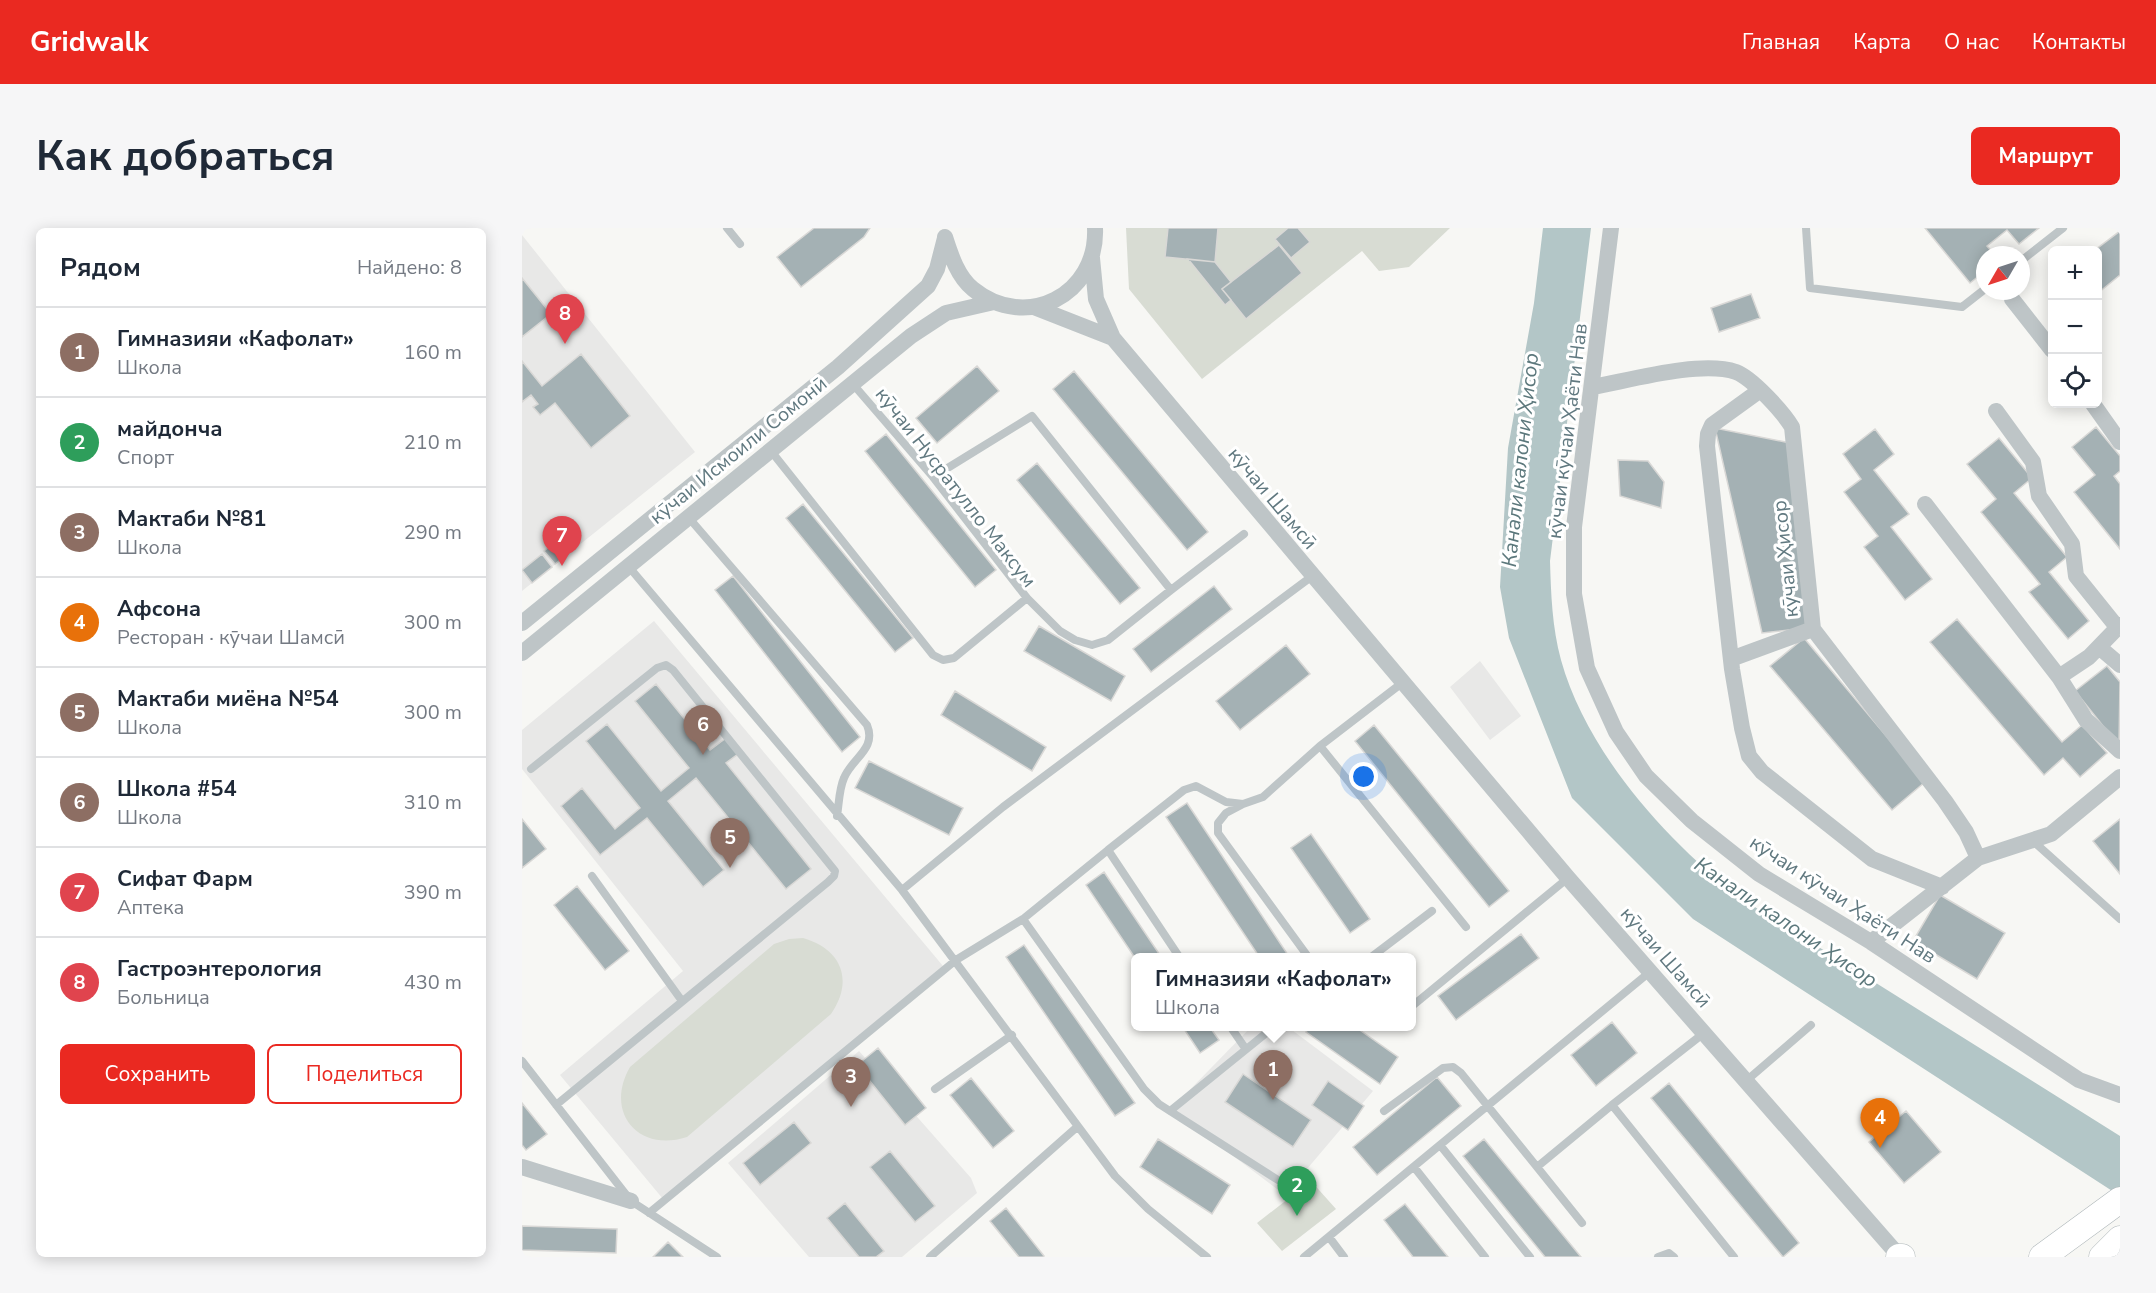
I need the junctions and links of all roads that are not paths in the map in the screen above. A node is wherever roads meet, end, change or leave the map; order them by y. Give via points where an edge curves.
1 (727, 228) edge
2 (1095, 228) edge
3 (1611, 228) edge
4 (2062, 228) edge
5 (1806, 230) edge
6 (946, 233) edge
7 (740, 244) dead end
8 (2030, 254) edge
9 (1092, 258) junction
10 (1976, 296) edge
11 (2013, 300) edge
12 (994, 302) junction
13 (1034, 307) junction
14 (1113, 338) junction
15 (2048, 345) edge
16 (852, 383) junction
17 (1593, 387) junction
18 (1759, 391) junction
19 (2096, 408) edge
20 (1996, 411) dead end
21 (2120, 442) edge
22 (771, 451) junction
23 (933, 477) junction
24 (1925, 504) dead end
25 (689, 518) junction
26 (1244, 534) dead end
27 (629, 567) junction
28 (1311, 577) junction
29 (1171, 590) junction
30 (1027, 598) junction
31 (522, 623) edge
32 (2119, 626) edge
33 (1813, 629) junction
34 (2099, 647) junction
35 (522, 653) edge
36 (1731, 659) junction
37 (2120, 665) edge
38 (2059, 677) junction
39 (1402, 683) junction
40 (1320, 746) junction
41 (2120, 751) edge
42 (531, 769) dead end
43 (2120, 777) edge
44 (1243, 804) junction
45 (837, 816) junction
46 (2033, 841) junction
47 (1108, 850) junction
48 (1978, 858) junction
49 (591, 876) dead end
50 (1568, 878) junction
51 (1942, 887) junction
52 (903, 890) junction
53 (1432, 911) dead end
54 (1023, 919) junction
55 (2120, 919) edge
56 (1466, 927) dead end
57 (1871, 942) junction
58 (1177, 953) edge
59 (1305, 953) edge
60 (1375, 953) edge
61 (956, 960) junction
62 (1651, 971) junction
63 (682, 1001) junction
64 (1416, 1003) edge
65 (1811, 1025) dead end
66 (1233, 1031) edge
67 (1268, 1031) edge
68 (1704, 1033) junction
69 (1012, 1035) junction
70 (1245, 1048) junction
71 (522, 1061) edge
72 (1746, 1082) junction
73 (935, 1089) dead end
74 (2120, 1095) edge
75 (556, 1105) junction
76 (1612, 1105) junction
77 (1489, 1106) junction
78 (1170, 1111) junction
79 (1384, 1111) dead end
80 (1077, 1127) junction
81 (1440, 1145) junction
82 (522, 1167) edge
83 (1414, 1167) junction
84 (1537, 1167) junction
85 (1278, 1180) dead end
86 (2120, 1200) edge
87 (631, 1202) junction
88 (649, 1213) junction
89 (1582, 1223) dead end
90 (1329, 1237) junction
91 (717, 1257) edge
92 (930, 1257) edge
93 (1207, 1257) edge
94 (1304, 1257) edge
95 (1344, 1257) edge
96 (1485, 1257) edge
97 (1530, 1257) edge
98 (1658, 1257) edge
99 (1674, 1257) edge
100 (1734, 1257) edge
101 (1900, 1257) edge
102 (2042, 1257) edge

1 - 7 lane
2 - 9 street, кӯчаи Шамсӣ
3 - 17 street, кӯчаи кӯчаи Ҳаёти Нав
4 - 8 lane
5 - 10 lane via 1810,288 1962,307
6 - 12 street, кӯчаи Шамсӣ via 956,268 972,288
6 - 31 street, кӯчаи Исмоили Сомонӣ via 937,269 928,286 838,367
9 - 13 street, кӯчаи Шамсӣ via 1070,291
9 - 14 street, кӯчаи Шамсӣ via 1096,299
11 - 15 street
12 - 13 street, кӯчаи Шамсӣ via 1013,308
12 - 16 street, кӯчаи Исмоили Сомонӣ via 946,313
13 - 14 street, кӯчаи Шамсӣ
14 - 28 street, кӯчаи Шамсӣ
16 - 22 street, кӯчаи Исмоили Сомонӣ
16 - 23 lane, кӯчаи Нусратулло Максум
17 - 18 street, кӯчаи Ҳисор via 1707,367 1738,373
17 - 57 street, кӯчаи кӯчаи Ҳаёти Нав via 1574,526 1574,594 1587,668 1616,732 1646,776 1692,821 1759,874
18 - 33 street, кӯчаи Ҳисор via 1782,409 1792,427
18 - 36 street via 1718,421 1708,434
19 - 21 street
20 - 32 street via 2033,462 2039,496 2072,544 2076,576
22 - 25 street, кӯчаи Исмоили Сомонӣ
22 - 30 lane, кӯчаи Нусратулло Максум via 933,655 943,660 954,658
23 - 29 lane, кӯчаи Нусратулло Максум via 1032,416
23 - 30 lane, кӯчаи Нусратулло Максум
24 - 38 street
25 - 27 street, кӯчаи Исмоили Сомонӣ
25 - 45 lane via 872,735 869,746 843,780
26 - 29 lane
27 - 35 street, кӯчаи Исмоили Сомонӣ
27 - 45 lane
28 - 39 street, кӯчаи Шамсӣ
28 - 52 lane via 1003,807
29 - 30 lane via 1108,640 1092,645 1060,631
32 - 34 street
33 - 36 street
33 - 48 street, кӯчаи Ҳисор via 1946,801
34 - 37 street
34 - 38 street
36 - 51 street via 1749,756 1762,772 1872,859
38 - 41 street via 2086,720
39 - 40 lane
39 - 50 street, кӯчаи Шамсӣ
40 - 44 lane via 1263,797
40 - 56 lane
42 - 63 lane via 666,665 674,670 835,871 828,882
43 - 46 street via 2051,834
44 - 47 lane via 1227,802 1196,786 1184,790
44 - 59 lane via 1226,813 1218,823 1218,833
45 - 52 lane
46 - 48 street
46 - 55 lane
47 - 54 lane
47 - 58 lane
48 - 51 street
49 - 63 lane
50 - 62 street, кӯчаи Шамсӣ
50 - 64 lane
51 - 57 street
52 - 61 lane
53 - 60 lane
54 - 61 lane
54 - 78 lane via 1144,1089
57 - 74 street, кӯчаи кӯчаи Ҳаёти Нав via 2079,1080
61 - 69 lane
61 - 88 lane
62 - 68 street, кӯчаи Шамсӣ
62 - 77 lane
63 - 75 lane
65 - 72 lane
66 - 70 lane
67 - 70 lane
68 - 72 street, кӯчаи Шамсӣ
68 - 76 lane
69 - 73 lane
69 - 80 lane
70 - 78 lane
71 - 75 lane
72 - 101 street, кӯчаи Шамсӣ
75 - 87 lane
76 - 84 lane
76 - 100 lane
77 - 79 lane via 1453,1067 1443,1068
77 - 81 lane
77 - 84 lane
78 - 85 lane
80 - 92 lane
80 - 93 lane via 1115,1176
81 - 83 lane
81 - 97 lane
82 - 87 street
83 - 90 lane
83 - 96 lane
84 - 89 lane
86 - 102 main road
87 - 88 lane
88 - 91 lane
90 - 94 lane
90 - 95 lane
98 - 99 lane via 1669,1253

